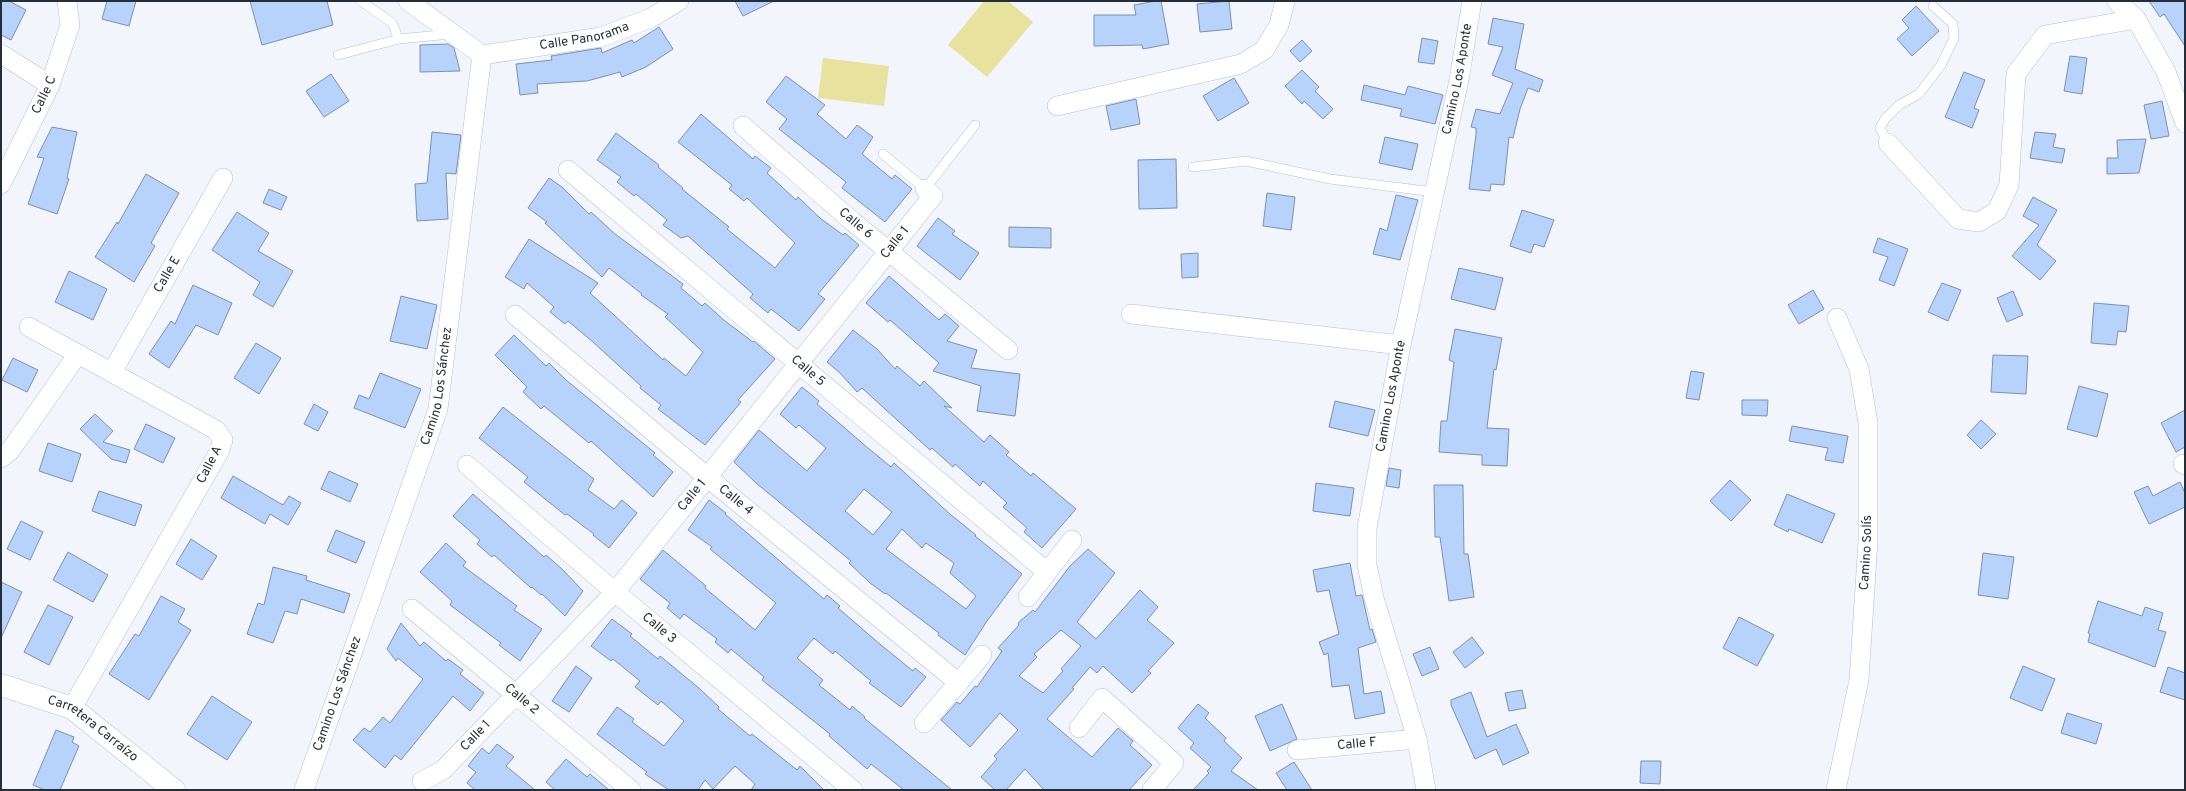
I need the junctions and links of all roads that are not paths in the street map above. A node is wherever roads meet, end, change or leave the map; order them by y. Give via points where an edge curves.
1 (67, 1) edge
2 (362, 1) edge
3 (408, 1) edge
4 (679, 1) edge
5 (1285, 1) edge
6 (1472, 1) edge
7 (2117, 1) edge
8 (1933, 6) dead end
9 (2136, 19) junction
10 (454, 34) junction
11 (399, 39) junction
12 (1, 54) edge
13 (338, 54) dead end
14 (482, 55) junction
15 (50, 85) junction
16 (1057, 106) dead end
17 (2185, 123) edge
18 (975, 124) dead end
19 (743, 126) dead end
20 (1888, 143) joint
21 (882, 154) dead end
22 (1193, 166) dead end
23 (568, 170) dead end
24 (223, 178) dead end
25 (1, 184) edge
26 (925, 189) junction
27 (1434, 192) junction
28 (888, 251) junction
29 (1131, 314) dead end
30 (515, 315) dead end
31 (1837, 318) dead end
32 (29, 327) dead end
33 (1401, 345) junction
34 (1008, 350) dead end
35 (78, 354) junction
36 (799, 362) junction
37 (112, 372) junction
38 (1, 458) edge
39 (467, 465) dead end
40 (707, 477) junction
41 (1072, 540) dead end
42 (1047, 572) junction
43 (615, 592) junction
44 (1028, 597) dead end
45 (412, 609) dead end
46 (982, 655) dead end
47 (959, 683) junction
48 (1, 685) edge
49 (517, 696) junction
50 (72, 708) junction
51 (924, 723) dead end
52 (1079, 728) dead end
53 (1417, 739) junction
54 (1297, 750) dead end
55 (422, 780) dead end
56 (174, 790) edge
57 (304, 790) edge
58 (631, 790) edge
59 (853, 790) edge
60 (1152, 790) edge
61 (1426, 790) edge
62 (1836, 790) edge

1 - 15 street, Calle C via 70,25
2 - 11 lane via 392,23
3 - 10 street
4 - 14 street, Calle Panorama via 651,18 601,37
5 - 16 street via 1279,25 1264,50 1241,64
6 - 27 street, Camino Los Aponte via 1459,80
7 - 9 street
8 - 20 lane via 1953,24 1954,38 1941,66 1919,94 1899,104 1885,119 1880,128
9 - 17 street via 2166,72
9 - 20 street via 2044,36 2016,74 2009,185 1997,211 1979,222 1958,219
10 - 11 lane
10 - 14 street
11 - 13 lane
12 - 15 street
14 - 57 street, Camino Los Sánchez via 438,409
15 - 25 street, Calle C
18 - 26 lane
19 - 28 street, Calle 6
21 - 26 lane
22 - 27 lane via 1246,161 1330,179
23 - 36 street, Calle 5
24 - 37 street, Calle E
26 - 28 street, Calle 1 via 933,196
27 - 33 street, Camino Los Aponte
28 - 34 street, Calle 6
28 - 36 street, Calle 1
29 - 33 street
30 - 40 street, Calle 4
31 - 62 street, Camino Solís via 1859,369 1868,423 1868,541 1859,680
32 - 35 street, Calle A
33 - 53 street, Camino Los Aponte via 1367,528 1367,565 1374,598
35 - 37 street, Calle A
35 - 38 street via 10,451
36 - 40 street, Calle 1
36 - 42 street, Calle 5
37 - 50 street, Calle A via 216,430 223,440 219,452
39 - 43 street, Calle 3
40 - 43 street, Calle 1
40 - 47 street, Calle 4
41 - 42 street
42 - 44 street
43 - 49 street, Calle 1
43 - 59 street, Calle 3
45 - 49 street, Calle 2
46 - 47 street
47 - 51 street
48 - 50 street, Carretera Carraízo
49 - 55 street, Calle 1 via 443,770
49 - 58 street, Calle 2
50 - 56 street, Carretera Carraízo
52 - 60 street via 1102,698 1174,763
53 - 54 street, Calle F
53 - 61 street, Camino Los Aponte

